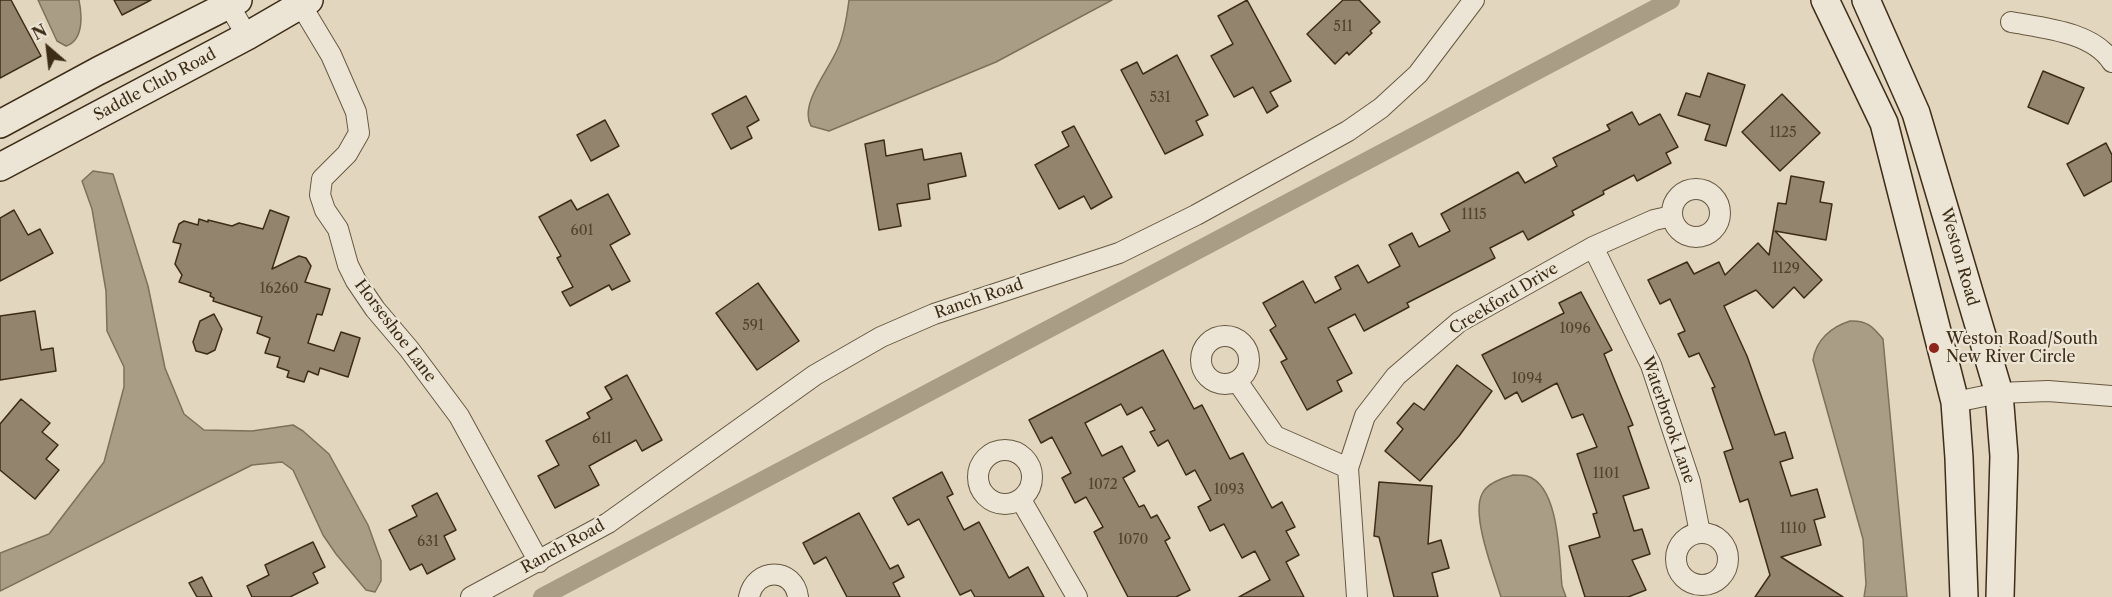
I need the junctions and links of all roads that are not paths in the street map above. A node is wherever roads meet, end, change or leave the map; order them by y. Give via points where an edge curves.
1 (1474, 0) edge
2 (1825, 0) edge
3 (1866, 0) edge
4 (231, 2) edge
5 (303, 2) edge
6 (2012, 22) dead end
7 (247, 36) junction
8 (2112, 62) edge
9 (0, 124) edge
10 (0, 167) edge
11 (1672, 216) dead end
12 (1593, 247) junction
13 (1237, 381) dead end
14 (1999, 393) junction
15 (2112, 396) edge
16 (1955, 402) junction
17 (1348, 468) junction
18 (1021, 500) dead end
19 (1700, 533) dead end
20 (539, 562) junction
21 (471, 597) edge
22 (749, 597) edge
23 (798, 597) edge
24 (1077, 597) edge
25 (1357, 597) edge
26 (1964, 597) edge
27 (2000, 597) edge

1 - 20 street, Ranch Road via 1418,74 1382,108 1348,131 1129,249 934,314 864,346 815,375 608,523
2 - 16 main road via 1884,123
3 - 14 main road, Weston Road via 1916,113
4 - 7 street
4 - 9 main road
5 - 7 main road, Saddle Club Road
5 - 20 street, Horseshoe Lane via 356,112 359,133 347,154 322,178 320,195 325,210 338,229 356,281 459,416
6 - 8 street via 2067,32 2105,51
7 - 10 main road, Saddle Club Road
11 - 12 street, Creekford Drive
12 - 17 street, Creekford Drive via 1459,322 1396,376 1365,416
12 - 19 street, Waterbrook Lane via 1651,365 1690,482
13 - 17 street via 1275,436
14 - 15 street via 2048,391
14 - 16 street
14 - 27 main road, Weston Road via 2004,456
16 - 26 main road
17 - 25 street, Creekford Drive
18 - 24 street
20 - 21 street, Ranch Road
22 - 23 street via 760,578 774,574 789,580

